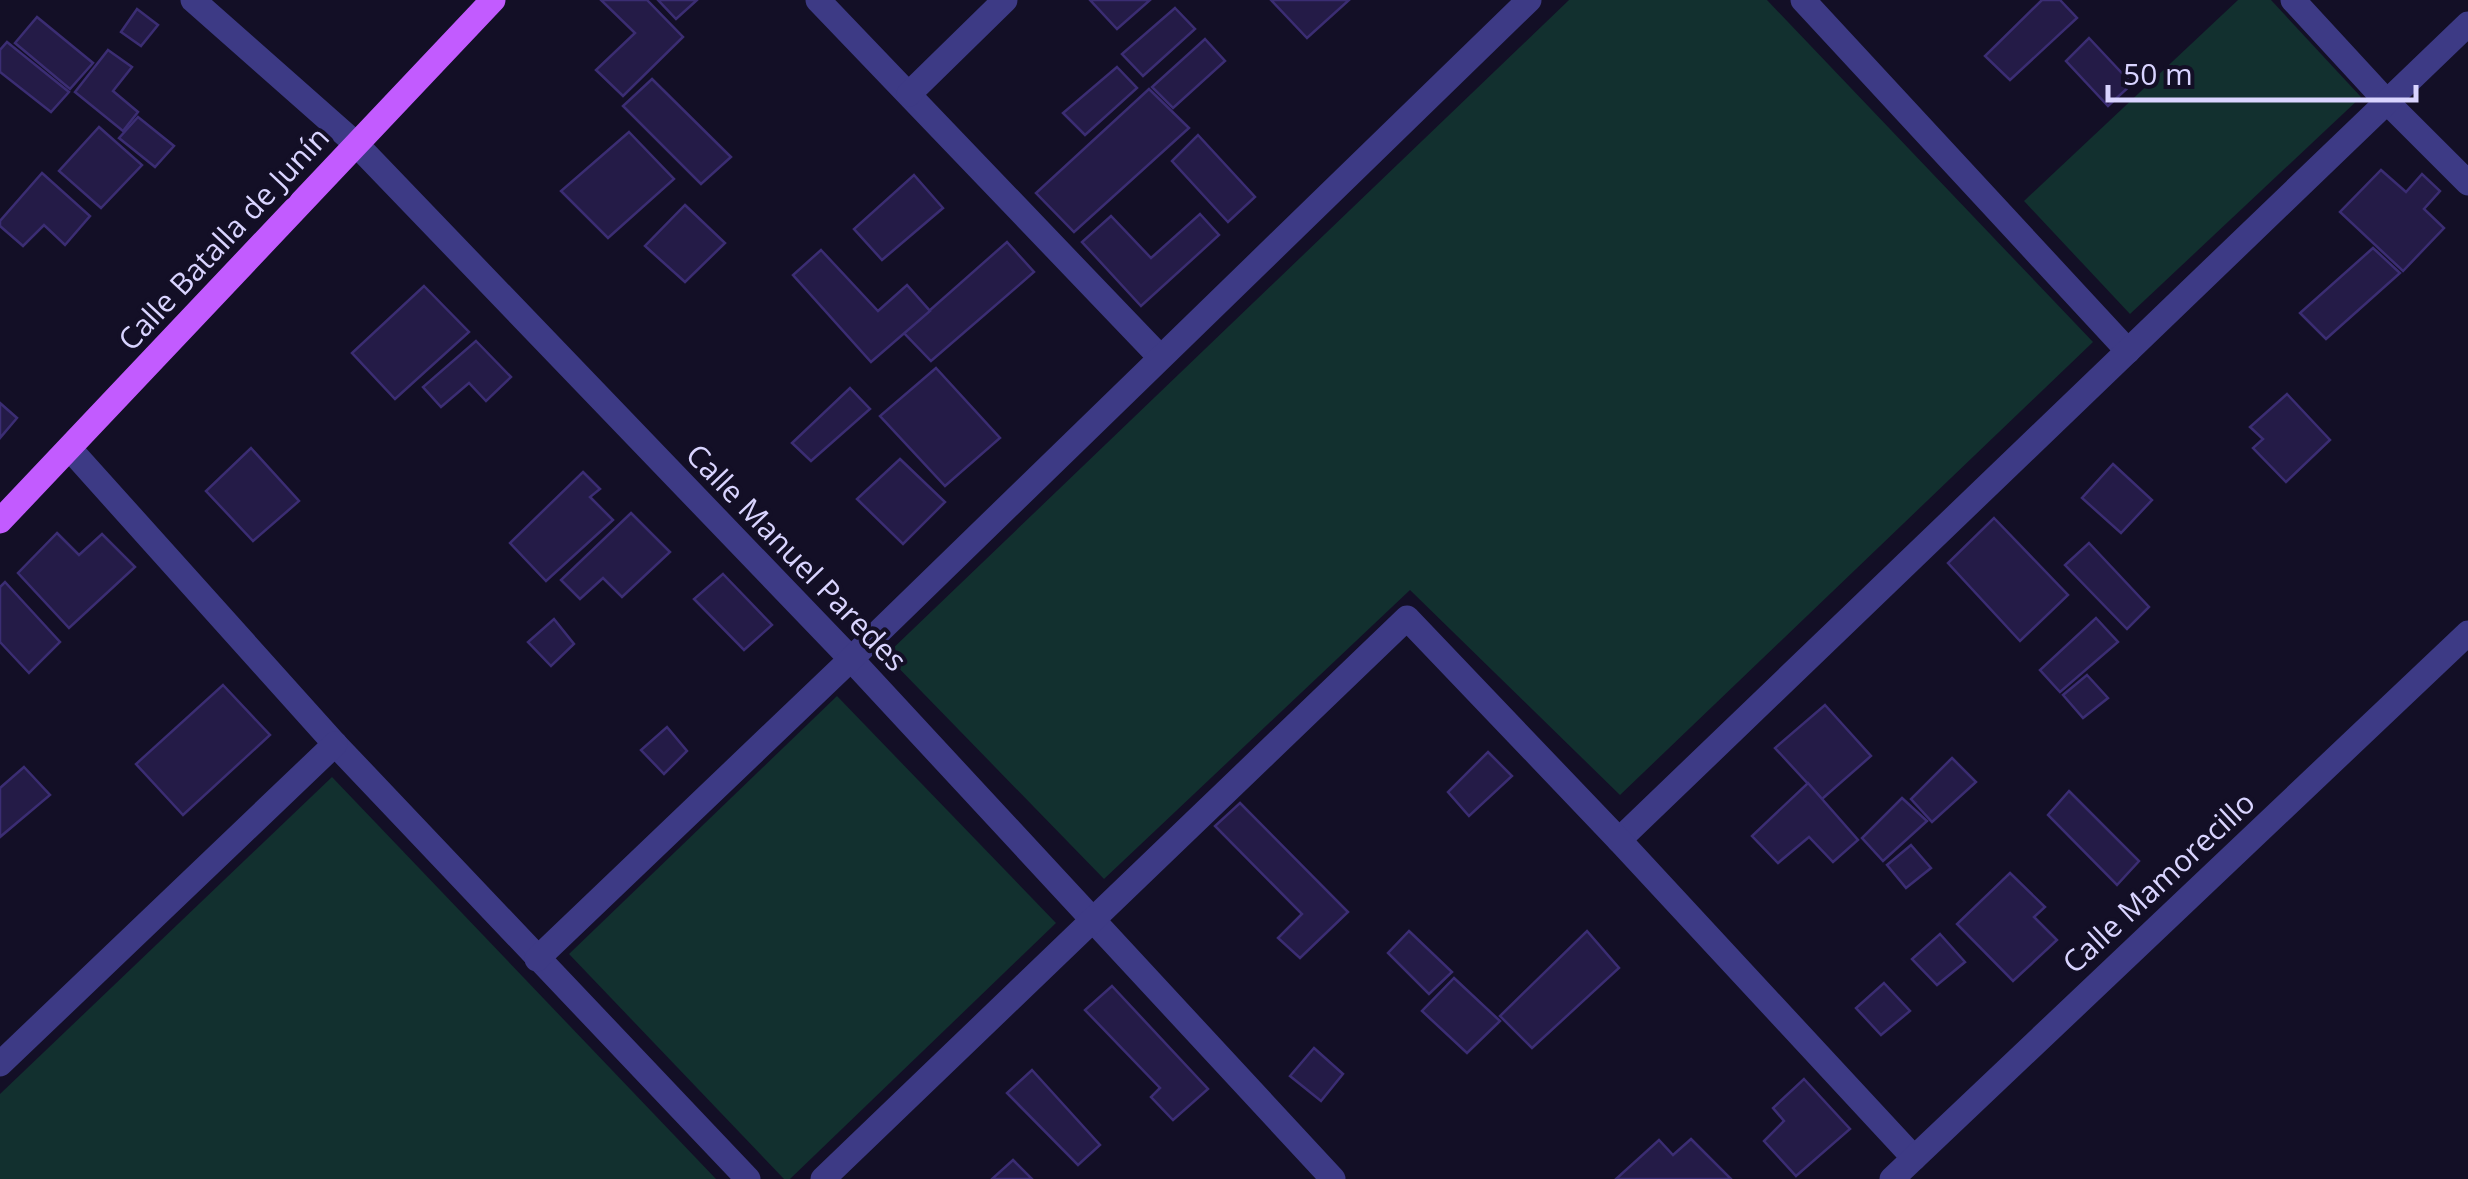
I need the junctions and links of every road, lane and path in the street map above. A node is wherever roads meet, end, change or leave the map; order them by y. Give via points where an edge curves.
1 (193, 0) edge
2 (493, 0) edge
3 (818, 0) edge
4 (1006, 0) edge
5 (1529, 0) edge
6 (1804, 0) edge
7 (2293, 0) edge
8 (2468, 24) edge
9 (908, 94) junction
10 (2387, 102) junction
11 (356, 144) junction
12 (2468, 182) edge
13 (2128, 351) junction
14 (1160, 357) junction
15 (70, 449) junction
16 (0, 521) edge
17 (2468, 633) edge
18 (851, 659) junction
19 (335, 744) junction
20 (1619, 840) junction
21 (1092, 920) junction
22 (537, 959) junction
23 (0, 1064) edge
24 (1914, 1158) junction
25 (748, 1179) edge
26 (823, 1179) edge
27 (1334, 1179) edge
28 (1892, 1179) edge

1 - 11 street, Calle Manuel Paredes
2 - 11 main road, Calle Batalla de Junín
3 - 9 street
4 - 9 street
5 - 14 street
6 - 13 street
7 - 10 street
8 - 10 street
9 - 14 street
10 - 12 street
10 - 13 street
11 - 15 main road, Calle Batalla de Junín
11 - 18 street, Calle Manuel Paredes
13 - 20 street
14 - 18 street
15 - 16 main road, Calle Batalla de Junín
15 - 19 street
17 - 24 street, Calle Mamorecillo
18 - 21 street, Calle Manuel Paredes
18 - 22 street
19 - 22 street
19 - 23 street
20 - 21 street via 1407,618
20 - 24 street
21 - 26 street
21 - 27 street, Calle Manuel Paredes
22 - 25 street
24 - 28 street, Calle Mamorecillo

